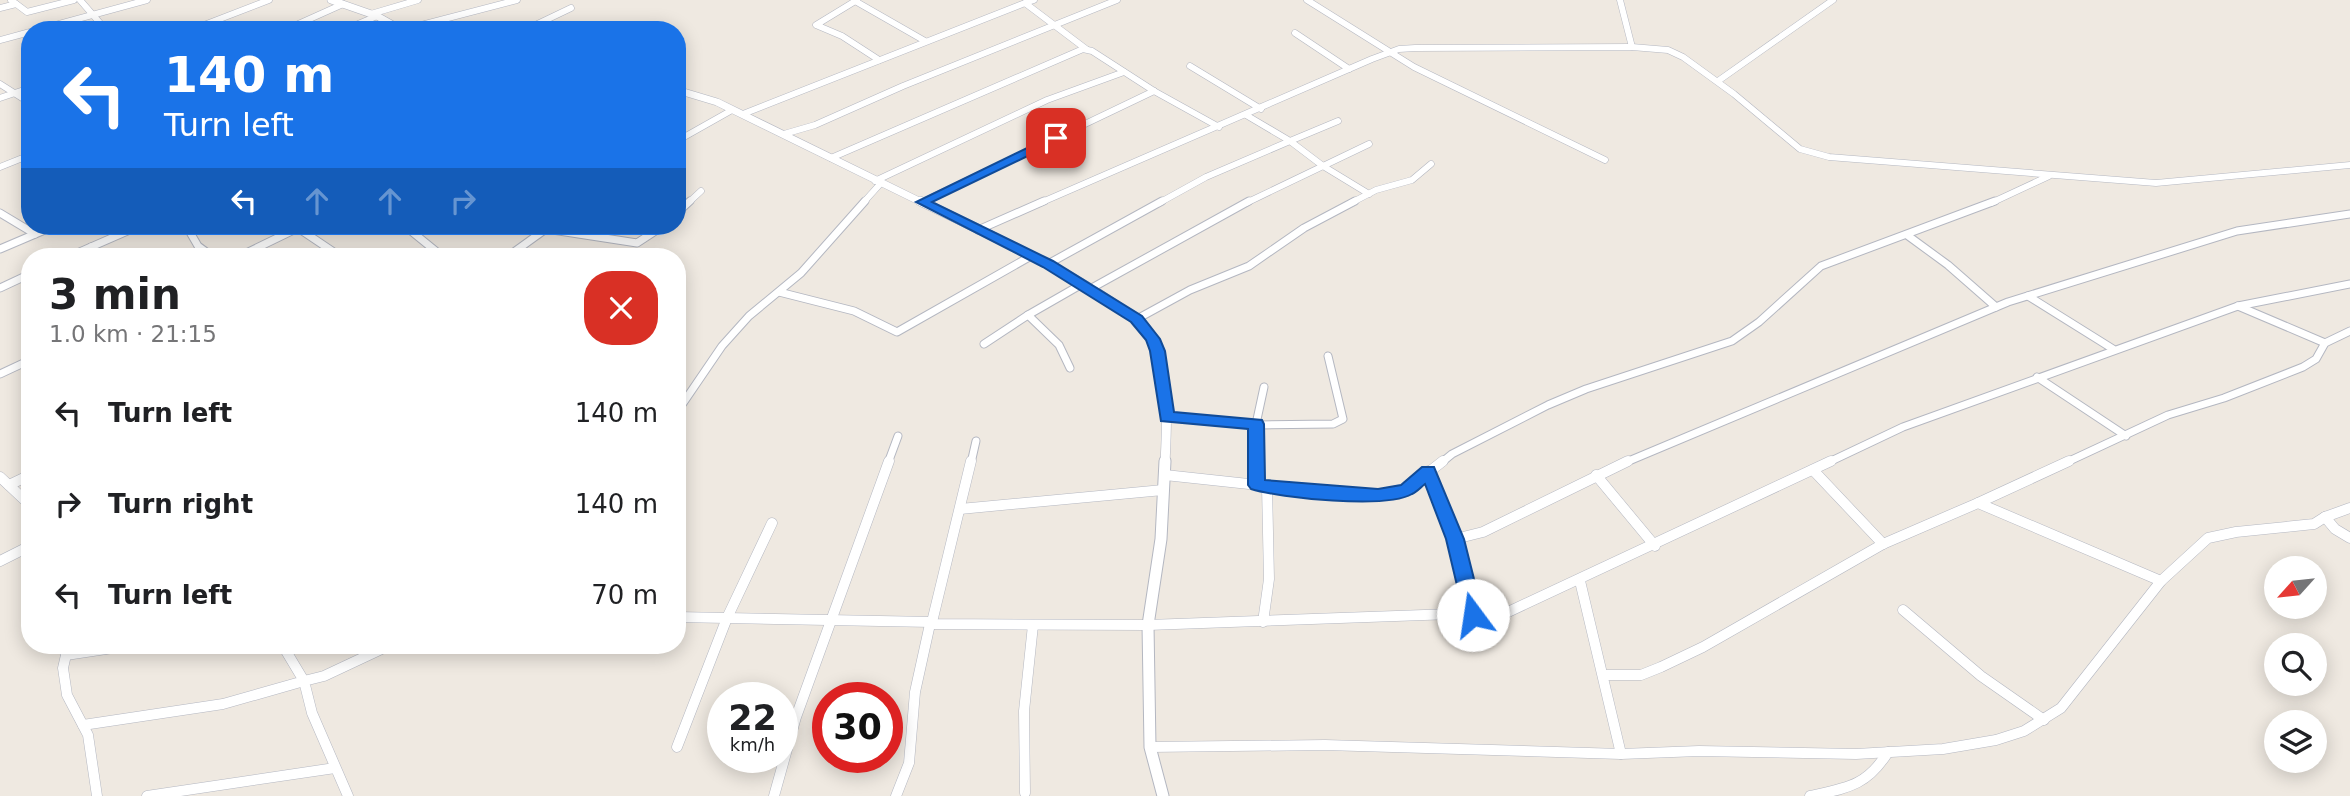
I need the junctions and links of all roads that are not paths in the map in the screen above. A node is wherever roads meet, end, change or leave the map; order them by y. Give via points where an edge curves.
1 (74, 0) edge
2 (80, 0) edge
3 (147, 0) edge
4 (269, 0) edge
5 (418, 0) edge
6 (517, 0) edge
7 (1034, 0) edge
8 (1117, 0) edge
9 (1307, 0) edge
10 (1620, 0) edge
11 (1833, 0) edge
12 (336, 1) edge
13 (856, 1) edge
14 (13, 2) edge
15 (1025, 3) junction
16 (0, 8) edge
17 (571, 8) dead end
18 (92, 15) junction
19 (374, 15) junction
20 (70, 21) edge
21 (97, 21) edge
22 (214, 21) edge
23 (301, 21) edge
24 (362, 21) edge
25 (385, 21) edge
26 (436, 21) edge
27 (544, 21) edge
28 (1055, 26) junction
29 (1295, 33) dead end
30 (21, 34) edge
31 (0, 40) edge
32 (925, 41) junction
33 (1632, 47) junction
34 (1086, 49) junction
35 (1390, 52) junction
36 (879, 60) junction
37 (1190, 66) dead end
38 (1349, 69) junction
39 (1124, 72) junction
40 (1718, 81) junction
41 (0, 84) edge
42 (21, 91) edge
43 (1154, 91) junction
44 (686, 93) edge
45 (13, 94) junction
46 (0, 98) edge
47 (21, 98) edge
48 (1261, 109) junction
49 (732, 110) junction
50 (743, 114) junction
51 (1246, 115) junction
52 (1338, 121) dead end
53 (1219, 127) junction
54 (784, 134) junction
55 (686, 136) edge
56 (1290, 141) junction
57 (1369, 144) dead end
58 (21, 158) edge
59 (831, 158) junction
60 (0, 160) edge
61 (1605, 160) dead end
62 (1431, 164) dead end
63 (4, 165) edge
64 (2350, 165) edge
65 (1323, 166) junction
66 (2051, 175) junction
67 (878, 182) junction
68 (701, 191) dead end
69 (1369, 194) junction
70 (922, 202) junction
71 (686, 205) edge
72 (0, 213) edge
73 (2350, 214) edge
74 (21, 226) edge
75 (978, 230) junction
76 (33, 235) edge
77 (118, 235) edge
78 (283, 235) edge
79 (311, 235) edge
80 (416, 235) edge
81 (537, 235) edge
82 (592, 235) edge
83 (649, 235) edge
84 (1907, 235) junction
85 (91, 247) edge
86 (257, 248) edge
87 (329, 248) edge
88 (432, 248) edge
89 (519, 248) edge
90 (0, 249) edge
91 (1031, 256) junction
92 (1048, 264) junction
93 (21, 278) edge
94 (2350, 284) edge
95 (1086, 286) junction
96 (0, 288) edge
97 (779, 292) junction
98 (2028, 296) junction
99 (2238, 306) junction
100 (1996, 307) junction
101 (1028, 315) junction
102 (1137, 319) junction
103 (2350, 331) edge
104 (2325, 343) junction
105 (984, 344) dead end
106 (2113, 349) junction
107 (1328, 356) dead end
108 (21, 364) edge
109 (1070, 368) dead end
110 (0, 374) edge
111 (2037, 377) junction
112 (1264, 387) dead end
113 (686, 399) edge
114 (1167, 417) junction
115 (1256, 424) junction
116 (898, 436) dead end
117 (2126, 436) junction
118 (976, 441) dead end
119 (1813, 470) junction
120 (1428, 471) junction
121 (1164, 475) junction
122 (1596, 475) junction
123 (0, 477) edge
124 (21, 479) edge
125 (9, 485) junction
126 (1257, 485) junction
127 (1267, 486) junction
128 (1163, 490) junction
129 (21, 496) edge
130 (1978, 503) junction
131 (2350, 508) edge
132 (960, 509) junction
133 (2325, 517) junction
134 (772, 523) dead end
135 (2350, 538) edge
136 (1455, 539) junction
137 (1883, 544) junction
138 (1655, 546) junction
139 (21, 550) edge
140 (0, 561) edge
141 (1580, 581) junction
142 (2161, 581) junction
143 (1903, 610) dead end
144 (1473, 615) junction
145 (686, 617) edge
146 (727, 618) junction
147 (830, 618) junction
148 (1263, 622) junction
149 (931, 623) junction
150 (1033, 625) junction
151 (1148, 625) junction
152 (64, 654) edge
153 (288, 654) edge
154 (371, 654) edge
155 (1603, 675) junction
156 (304, 681) junction
157 (2044, 720) junction
158 (83, 725) junction
159 (677, 747) dead end
160 (1150, 747) junction
161 (1888, 752) junction
162 (1620, 754) junction
163 (335, 768) junction
164 (1025, 793) dead end
165 (97, 796) edge
166 (147, 796) edge
167 (348, 796) edge
168 (774, 796) edge
169 (896, 796) edge
170 (1163, 796) edge
171 (1810, 796) edge

1 - 14 street via 27,12
2 - 18 street
3 - 18 street
4 - 22 street
5 - 19 street
6 - 26 street
7 - 15 street
8 - 28 street
9 - 35 street
10 - 33 street
11 - 40 street
12 - 19 street
12 - 23 street
13 - 32 street
13 - 36 street via 816,25
14 - 16 street
15 - 28 street
15 - 32 street
17 - 27 street
18 - 20 street
18 - 21 street
19 - 24 street
19 - 25 street
28 - 34 street
28 - 54 street
29 - 38 street
30 - 31 street
32 - 36 street
33 - 35 street
33 - 40 street via 1674,52
34 - 39 street
34 - 59 street
35 - 38 street
35 - 61 street
36 - 50 street
37 - 48 street
38 - 48 street
39 - 43 street
39 - 67 street via 1047,100
40 - 66 street via 1809,153
41 - 45 street
42 - 45 street
43 - 53 street
43 - 70 street
44 - 49 street
45 - 46 street
45 - 47 street
48 - 51 street
49 - 50 street
49 - 55 street
50 - 54 street
51 - 53 street
51 - 56 street
52 - 56 street
53 - 75 street
54 - 59 street
56 - 65 street
56 - 92 street via 1206,177
57 - 65 street
58 - 63 street
59 - 67 street
60 - 63 street
62 - 69 street via 1412,180
64 - 66 street via 2156,183
65 - 69 street
65 - 95 street
66 - 84 street
67 - 70 street
67 - 97 street via 801,273
68 - 71 street
69 - 102 street via 1304,228 1249,266 1190,290
70 - 75 street
72 - 74 street
73 - 98 street via 2236,231
75 - 91 street
76 - 90 street
77 - 85 street
78 - 86 street
79 - 87 street
80 - 88 street
81 - 89 street
82 - 83 street via 637,243
84 - 100 street
84 - 120 street via 1821,266 1759,323 1732,341 1548,405
91 - 92 street
91 - 97 street via 900,332 854,311
92 - 95 street
93 - 96 street
94 - 99 street
95 - 101 street
95 - 102 street
97 - 113 street via 722,346
98 - 100 street
98 - 106 street
99 - 104 street
99 - 106 street
100 - 122 street
101 - 105 street
101 - 109 street via 1055,339
102 - 114 street via 1158,351
103 - 104 street
104 - 117 street via 2316,359 2303,367 2168,415
106 - 111 street
107 - 115 street via 1342,422 1298,427
108 - 110 street
111 - 117 street
111 - 119 street via 1894,431
112 - 115 street
114 - 115 street
114 - 121 street
115 - 126 street
116 - 147 street
117 - 130 street
118 - 132 street
119 - 137 street
119 - 138 street
120 - 127 street via 1406,490 1378,495
120 - 136 street
121 - 126 street
121 - 128 street
122 - 136 street via 1483,532
122 - 138 street
123 - 125 street
124 - 125 street
125 - 129 street
126 - 127 street
127 - 148 street via 1269,579
128 - 132 street
128 - 151 street
130 - 137 street
130 - 142 street
131 - 133 street
132 - 149 street
133 - 135 street
133 - 142 street via 2314,524 2210,537
134 - 146 street
136 - 144 street
137 - 155 street via 1661,667 1641,675
138 - 141 street
139 - 140 street
141 - 144 street via 1508,612
141 - 155 street
142 - 157 street via 2061,708
143 - 157 street via 1981,676
144 - 148 street
145 - 146 street
146 - 147 street
146 - 159 street
147 - 149 street
147 - 168 street
148 - 151 street
149 - 150 street
149 - 169 street via 915,692 909,763
150 - 151 street
150 - 164 street via 1024,711
151 - 160 street
152 - 158 street via 67,695
153 - 156 street
154 - 156 street
155 - 162 street
156 - 158 street via 221,704
156 - 163 street
157 - 161 street via 1996,740
158 - 165 street
160 - 162 street via 1338,745
160 - 170 street
161 - 162 street
161 - 171 street via 1870,779
163 - 166 street
163 - 167 street

